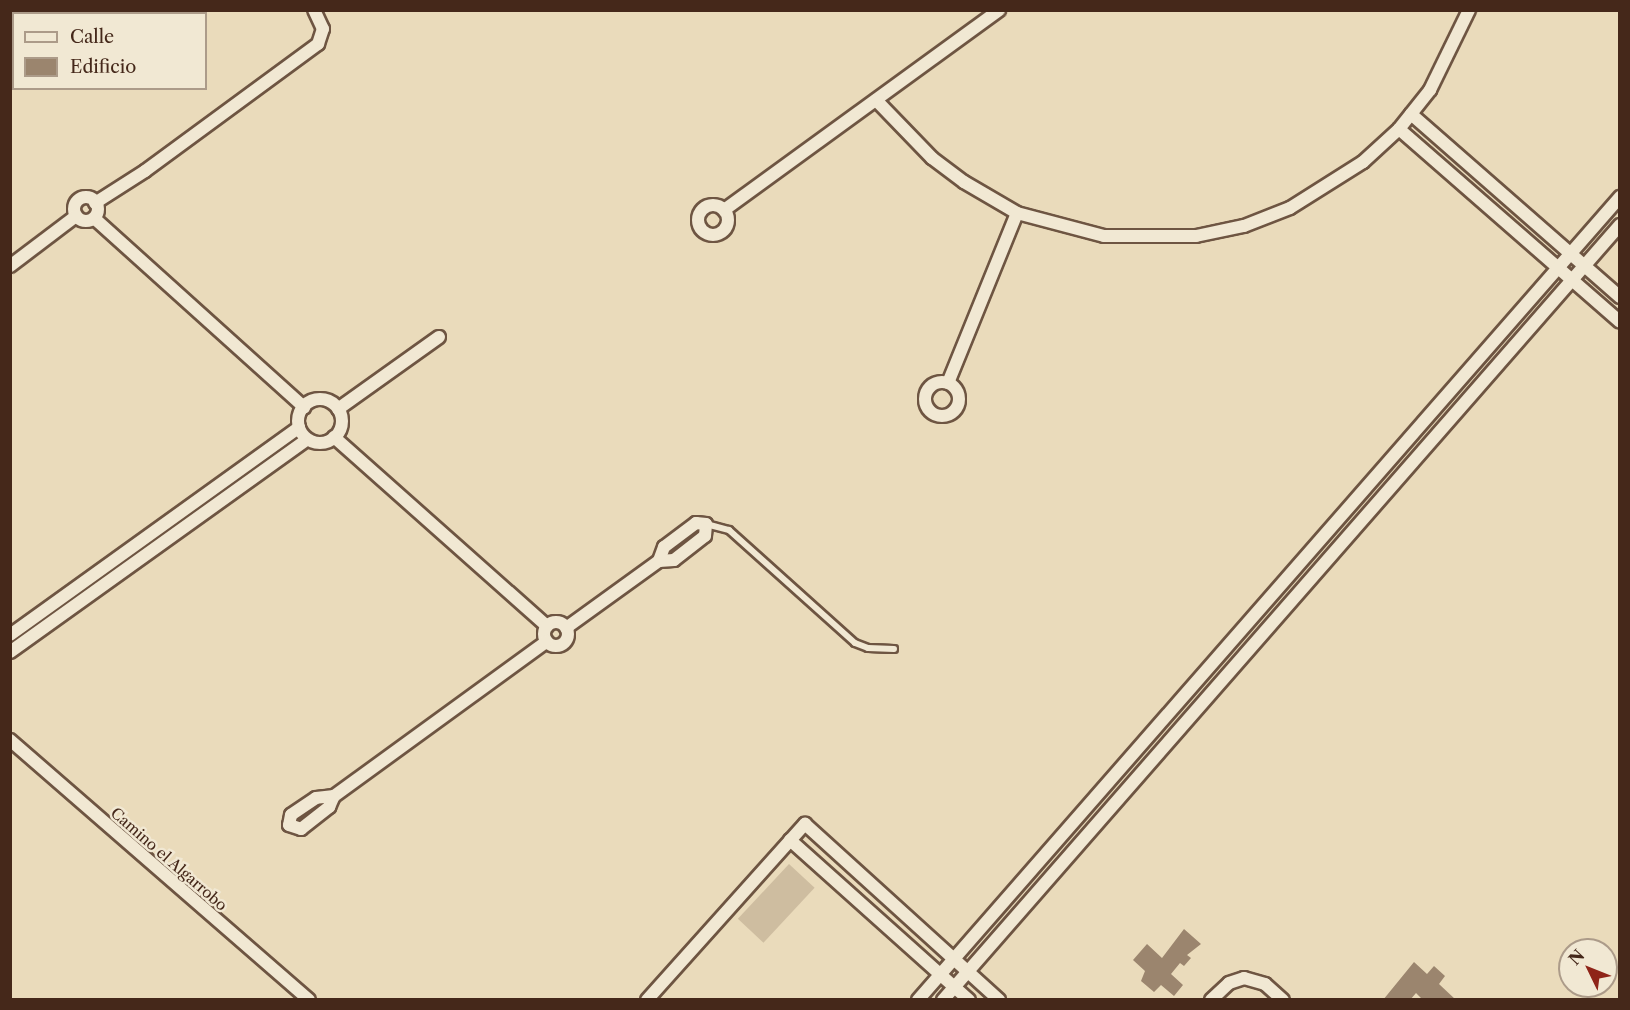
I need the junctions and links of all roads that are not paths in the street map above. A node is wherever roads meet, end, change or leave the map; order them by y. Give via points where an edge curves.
1 (314, 10) edge
2 (999, 10) edge
3 (1469, 10) edge
4 (876, 100) junction
5 (1411, 114) junction
6 (1399, 129) junction
7 (1620, 197) edge
8 (95, 202) junction
9 (724, 210) dead end
10 (1017, 213) junction
11 (76, 216) junction
12 (94, 218) junction
13 (1620, 225) edge
14 (1570, 253) junction
15 (10, 266) edge
16 (1585, 266) junction
17 (1557, 268) junction
18 (1571, 281) junction
19 (1620, 297) edge
20 (1620, 322) edge
21 (439, 337) dead end
22 (948, 383) dead end
23 (304, 406) junction
24 (338, 409) junction
25 (299, 427) junction
26 (334, 437) junction
27 (307, 439) junction
28 (706, 524) joint
29 (547, 626) junction
30 (566, 628) junction
31 (10, 635) edge
32 (547, 641) junction
33 (894, 649) dead end
34 (10, 652) edge
35 (10, 740) edge
36 (334, 796) dead end
37 (790, 840) junction
38 (952, 958) junction
39 (967, 971) junction
40 (939, 973) junction
41 (954, 986) junction
42 (309, 999) edge
43 (647, 999) edge
44 (918, 999) edge
45 (943, 999) edge
46 (969, 999) edge
47 (999, 999) edge
48 (1211, 999) edge
49 (1283, 999) edge

1 - 8 street via 323,29 318,44 146,171
2 - 4 street
3 - 5 street via 1430,90
4 - 9 street
4 - 10 street via 903,132 940,165
5 - 6 street
5 - 14 street
6 - 10 street via 1363,162 1311,197 1267,218 1220,232 1171,238 1104,236
6 - 17 street
7 - 14 street
8 - 11 street via 78,200
8 - 12 street
10 - 22 street
11 - 12 street via 86,221
11 - 15 street
12 - 23 street
13 - 16 street
14 - 16 street
14 - 17 street
16 - 18 street
16 - 19 street
17 - 18 street
17 - 38 street via 1215,663
18 - 20 street
18 - 39 street
21 - 24 street
23 - 24 street via 321,400
23 - 25 street
24 - 26 street via 341,424
25 - 27 street
25 - 31 street
26 - 27 street via 321,443
26 - 29 street
27 - 34 street
28 - 30 street via 702,539 674,560 659,561
28 - 33 lane via 729,530 855,643
29 - 30 street via 557,622
29 - 32 street
30 - 32 street via 562,643 554,645
32 - 36 street
35 - 42 street, Camino el Algarrobo
37 - 38 street via 805,824
37 - 40 street
37 - 43 street
38 - 39 street
38 - 40 street
39 - 41 street
39 - 47 street
40 - 41 street
40 - 44 street
41 - 45 street
41 - 46 street
48 - 49 street via 1229,983 1245,978 1265,984

